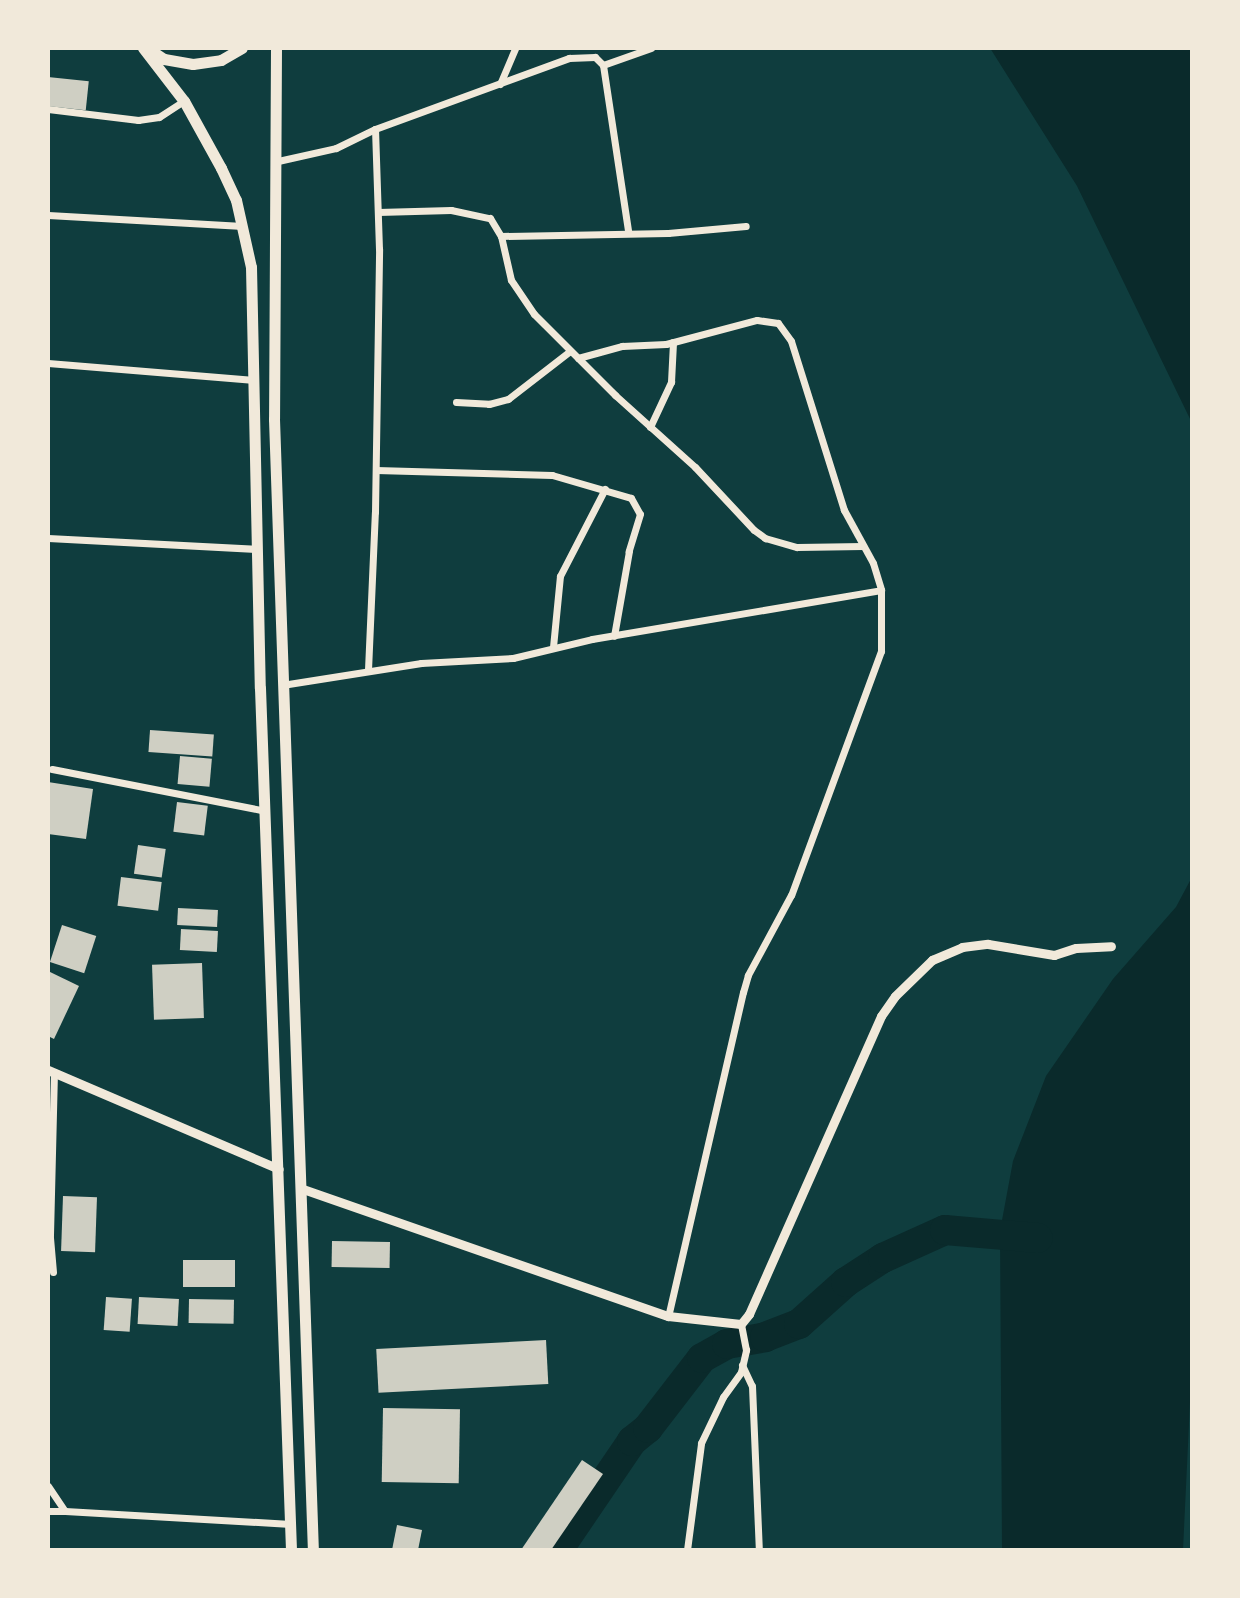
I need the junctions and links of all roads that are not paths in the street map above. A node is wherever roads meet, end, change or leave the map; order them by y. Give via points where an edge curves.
1 (145, 48) edge
2 (242, 48) edge
3 (276, 48) edge
4 (515, 48) edge
5 (651, 48) edge
6 (603, 65) junction
7 (500, 84) junction
8 (184, 101) junction
9 (48, 109) edge
10 (375, 129) junction
11 (278, 161) junction
12 (378, 212) junction
13 (48, 215) edge
14 (243, 226) junction
15 (746, 226) dead end
16 (628, 231) junction
17 (501, 236) junction
18 (254, 317) junction
19 (274, 318) junction
20 (673, 342) junction
21 (570, 351) junction
22 (578, 358) junction
23 (48, 363) edge
24 (254, 380) junction
25 (456, 402) dead end
26 (650, 427) junction
27 (376, 470) junction
28 (605, 489) junction
29 (48, 538) edge
30 (863, 546) junction
31 (258, 549) junction
32 (881, 590) junction
33 (614, 636) junction
34 (553, 647) junction
35 (368, 670) junction
36 (282, 685) junction
37 (52, 769) dead end
38 (266, 811) junction
39 (1111, 946) dead end
40 (51, 1072) edge
41 (279, 1169) junction
42 (300, 1188) junction
43 (53, 1272) dead end
44 (304, 1305) junction
45 (283, 1307) junction
46 (668, 1316) junction
47 (741, 1324) junction
48 (742, 1365) junction
49 (48, 1486) edge
50 (48, 1511) edge
51 (65, 1511) junction
52 (291, 1524) junction
53 (291, 1550) edge
54 (313, 1550) edge
55 (687, 1550) edge
56 (759, 1550) edge

1 - 2 main road via 164,59 193,64 221,60
1 - 8 main road
3 - 11 main road
4 - 7 street
5 - 6 street
6 - 7 street via 584,55
6 - 16 street
7 - 10 street
8 - 9 street via 159,117 138,120
8 - 14 main road via 221,168
10 - 11 street via 336,148
10 - 12 street
11 - 19 main road
12 - 17 street via 463,211 490,218
12 - 27 street
13 - 14 street
14 - 18 main road
15 - 16 street
16 - 17 street
17 - 21 street via 518,293
18 - 19 main road
18 - 24 main road
19 - 36 main road
20 - 22 street via 622,346
20 - 26 street via 671,382
20 - 30 street via 757,320 769,319 785,329 844,510
21 - 22 street
21 - 25 street via 508,399
22 - 26 street
23 - 24 street
24 - 31 main road
26 - 30 street via 765,538 797,547
27 - 28 street via 552,475
27 - 35 street
28 - 33 street via 631,498 640,508
28 - 34 street via 560,576
29 - 31 street
30 - 32 street via 879,574
31 - 38 main road
32 - 33 street
32 - 46 street via 881,651 791,895 743,992
33 - 34 street
34 - 35 street via 501,659
35 - 36 street
36 - 42 main road
37 - 38 street
38 - 41 main road
39 - 47 street via 1054,955 988,944 962,947 932,960 895,996 881,1016
40 - 41 street
40 - 43 street
41 - 45 main road
42 - 44 main road
42 - 46 street
44 - 45 main road
44 - 54 main road
45 - 52 main road
46 - 47 street
47 - 48 street via 746,1336
48 - 55 street via 701,1443
48 - 56 street via 752,1386
49 - 51 street
50 - 51 street
51 - 52 street
52 - 53 main road

